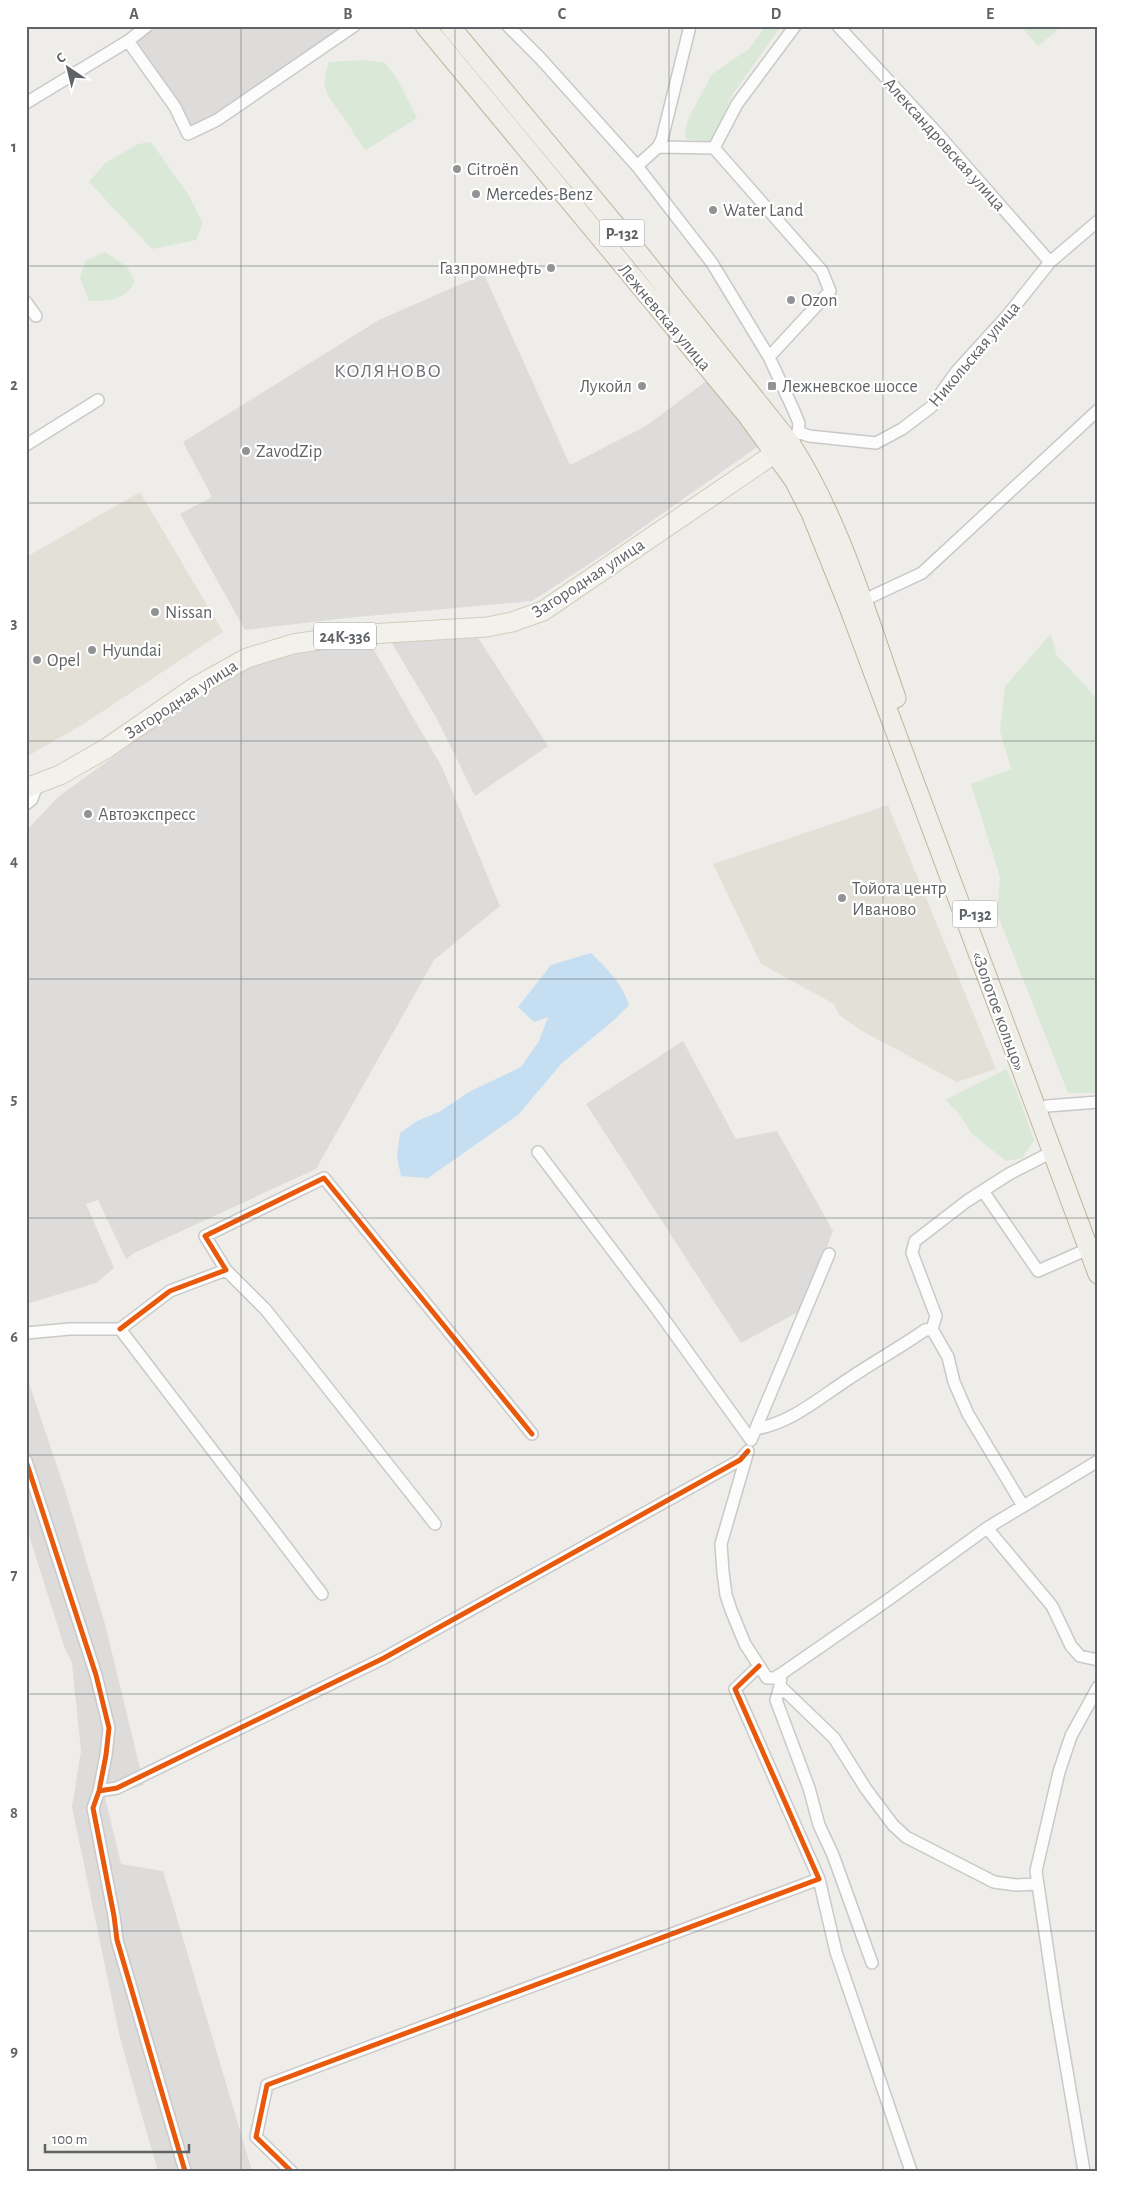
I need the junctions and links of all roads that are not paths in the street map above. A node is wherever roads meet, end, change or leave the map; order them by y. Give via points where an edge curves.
1 (147, 26) edge
2 (354, 26) edge
3 (425, 26) edge
4 (450, 26) edge
5 (508, 26) edge
6 (690, 26) edge
7 (795, 26) edge
8 (838, 26) edge
9 (128, 41) junction
10 (26, 103) edge
11 (658, 147) junction
12 (714, 148) junction
13 (637, 166) junction
14 (1098, 221) edge
15 (1050, 262) junction
16 (26, 302) edge
17 (36, 316) dead end
18 (769, 357) junction
19 (98, 400) dead end
20 (1098, 410) edge
21 (783, 442) junction
22 (26, 445) edge
23 (856, 598) junction
24 (31, 781) edge
25 (26, 804) edge
26 (1098, 1102) edge
27 (1047, 1106) junction
28 (538, 1152) dead end
29 (1052, 1152) junction
30 (983, 1191) junction
31 (1093, 1244) edge
32 (829, 1254) dead end
33 (226, 1270) junction
34 (1098, 1274) edge
35 (120, 1329) junction
36 (932, 1329) junction
37 (26, 1333) edge
38 (532, 1434) dead end
39 (752, 1440) junction
40 (26, 1461) edge
41 (1098, 1461) edge
42 (1023, 1506) junction
43 (435, 1524) dead end
44 (986, 1528) junction
45 (322, 1594) dead end
46 (1098, 1660) edge
47 (759, 1666) junction
48 (781, 1674) junction
49 (780, 1686) junction
50 (1098, 1687) edge
51 (99, 1791) junction
52 (819, 1879) junction
53 (1037, 1884) junction
54 (872, 1963) dead end
55 (185, 2171) edge
56 (291, 2171) edge
57 (911, 2171) edge
58 (1084, 2171) edge

1 - 9 street
2 - 9 street via 217,120 188,134 175,107
3 - 21 highway, Лежневская улица / Р-132
4 - 21 highway, Лежневская улица / Р-132 via 647,263
5 - 13 street
6 - 11 street
7 - 12 street via 737,104
8 - 15 street, Александровская улица
9 - 10 street
11 - 12 street
11 - 13 street
12 - 18 street via 822,270 830,291
13 - 18 street via 712,263
14 - 15 street, Никольская улица
15 - 21 street, Никольская улица via 956,372 931,407 902,429 876,443 809,436
16 - 17 street
18 - 21 street via 799,423
19 - 22 street
20 - 23 street via 922,573
21 - 23 highway, Лежневская улица / Р-132 via 808,470
21 - 24 main road, Загородная улица / 24К-336 via 526,609 489,617 358,625 265,640 232,653
23 - 27 highway, «Золотое кольцо» / Р-132
23 - 29 highway, «Золотое кольцо» / Р-132
24 - 25 street via 32,799
26 - 27 street
27 - 31 highway, «Золотое кольцо» / Р-132
28 - 39 street
29 - 30 street
29 - 31 highway, «Золотое кольцо» / Р-132
30 - 31 street via 1038,1271
30 - 36 street via 915,1241 912,1253 936,1316
31 - 34 highway, «Золотое кольцо» / Р-132
32 - 39 street
33 - 35 street via 170,1291
33 - 38 street via 205,1236 324,1178
33 - 43 street via 266,1310
35 - 37 street
35 - 45 street
36 - 39 street via 925,1330
36 - 42 street via 948,1356 954,1382 968,1414
39 - 47 street via 721,1544 726,1595 745,1644
39 - 51 street via 740,1460 384,1658 117,1788
40 - 51 street via 94,1666 109,1728
41 - 42 street
42 - 44 street
44 - 46 street via 1052,1606 1071,1646 1080,1656
44 - 48 street
47 - 48 street via 766,1678
47 - 52 street via 735,1689
48 - 49 street
49 - 53 street via 834,1738 866,1789 906,1837 994,1882
49 - 54 street via 776,1700
50 - 53 street via 1071,1736 1059,1772 1036,1871
51 - 55 street via 93,1808 117,1940
52 - 56 street via 267,2084 256,2137
52 - 57 street via 836,1952
53 - 58 street

